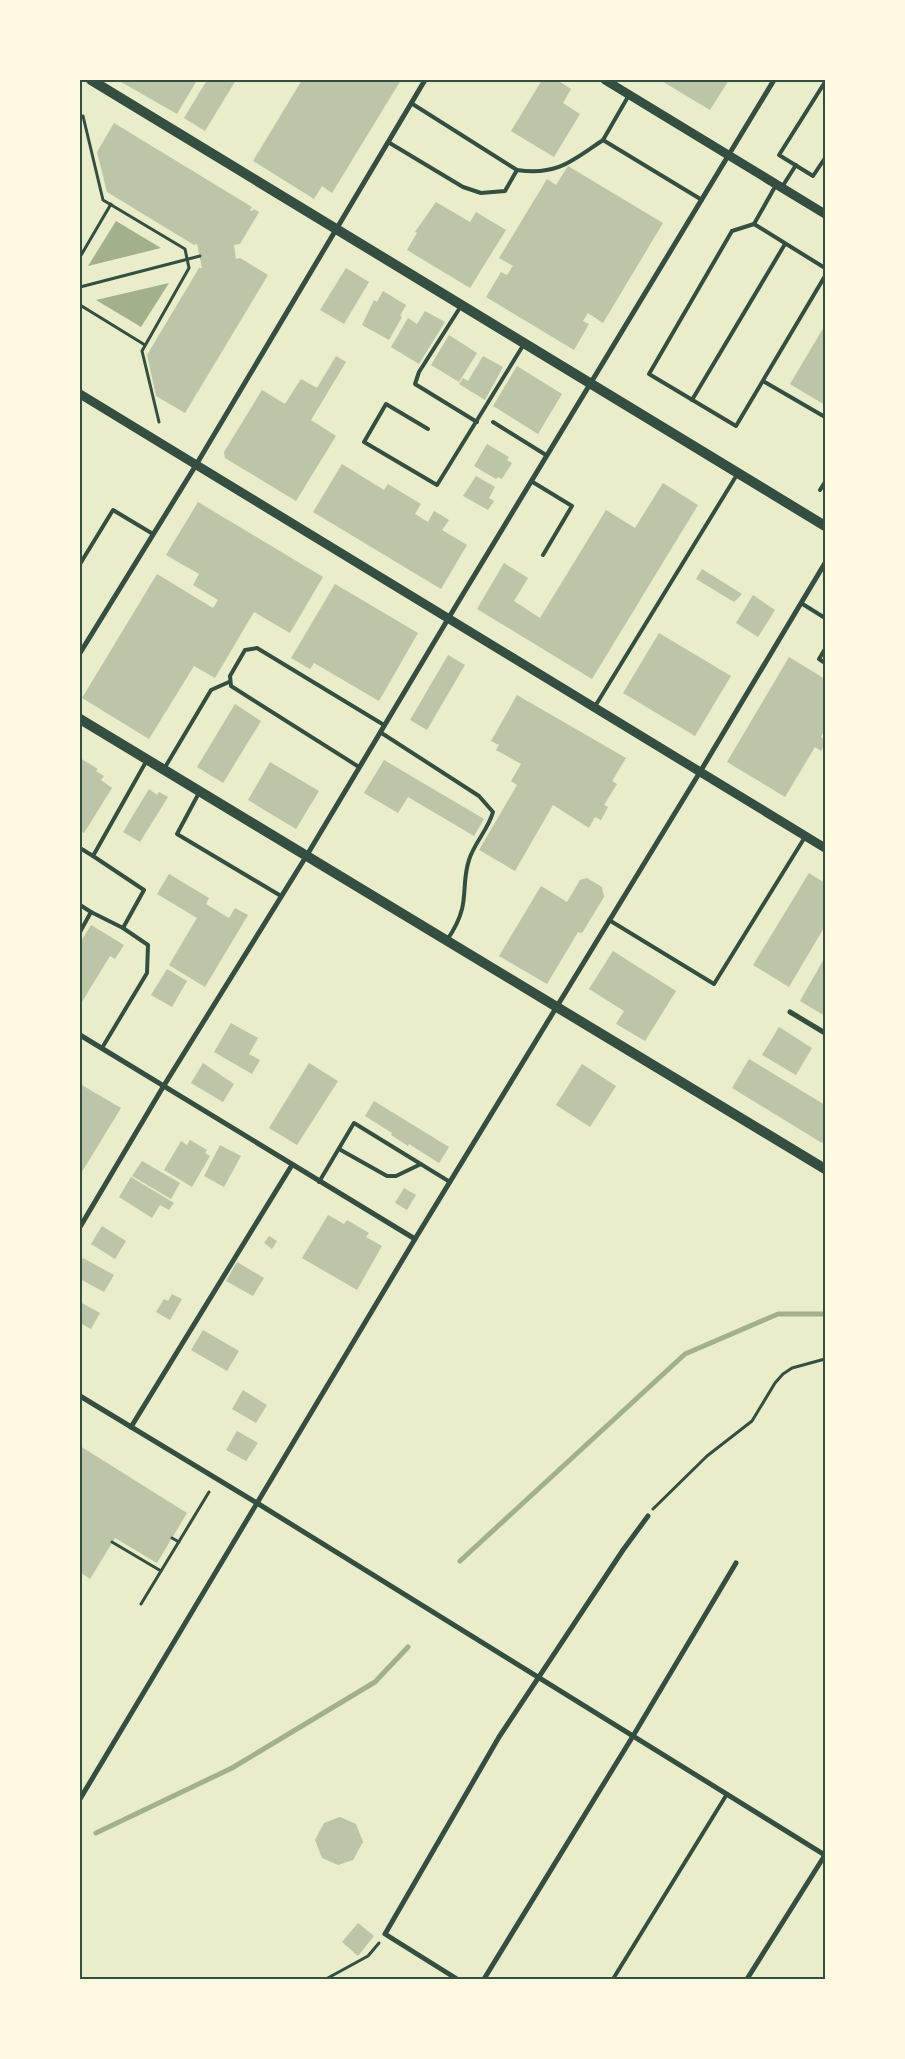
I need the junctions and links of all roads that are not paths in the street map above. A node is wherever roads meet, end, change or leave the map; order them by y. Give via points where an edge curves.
1 (91, 80) edge
2 (425, 80) edge
3 (605, 80) edge
4 (774, 80) edge
5 (825, 82) edge
6 (630, 95) junction
7 (411, 103) junction
8 (603, 140) junction
9 (388, 142) junction
10 (729, 155) junction
11 (825, 158) edge
12 (796, 165) junction
13 (517, 170) junction
14 (779, 186) junction
15 (702, 200) junction
16 (825, 214) edge
17 (754, 224) junction
18 (335, 229) junction
19 (785, 244) junction
20 (825, 268) edge
21 (825, 276) edge
22 (461, 306) junction
23 (524, 344) junction
24 (763, 381) junction
25 (590, 384) junction
26 (80, 394) edge
27 (692, 400) junction
28 (825, 417) edge
29 (477, 422) junction
30 (493, 422) dead end
31 (428, 429) dead end
32 (546, 455) junction
33 (196, 465) junction
34 (738, 473) junction
35 (530, 481) junction
36 (825, 482) edge
37 (820, 490) dead end
38 (825, 526) edge
39 (153, 534) junction
40 (543, 555) dead end
41 (825, 563) edge
42 (80, 564) edge
43 (801, 603) junction
44 (825, 618) edge
45 (448, 619) junction
46 (825, 649) edge
47 (80, 653) edge
48 (825, 662) edge
49 (229, 682) junction
50 (594, 708) junction
51 (80, 719) edge
52 (384, 725) junction
53 (380, 732) junction
54 (148, 759) junction
55 (360, 766) junction
56 (164, 769) junction
57 (700, 772) junction
58 (200, 791) junction
59 (805, 836) junction
60 (80, 848) edge
61 (825, 848) edge
62 (307, 855) junction
63 (93, 856) junction
64 (281, 896) junction
65 (80, 905) edge
66 (91, 912) junction
67 (609, 920) junction
68 (123, 928) junction
69 (80, 932) edge
70 (447, 940) junction
71 (556, 1007) junction
72 (790, 1012) dead end
73 (825, 1033) edge
74 (80, 1035) edge
75 (102, 1048) junction
76 (163, 1087) junction
77 (339, 1148) junction
78 (421, 1164) junction
79 (292, 1165) junction
80 (825, 1168) edge
81 (319, 1182) junction
82 (450, 1182) junction
83 (80, 1227) edge
84 (415, 1239) junction
85 (80, 1396) edge
86 (131, 1427) junction
87 (257, 1503) junction
88 (648, 1516) road end
89 (736, 1563) dead end
90 (539, 1678) junction
91 (633, 1736) junction
92 (727, 1794) junction
93 (80, 1799) edge
94 (825, 1855) edge
95 (457, 1979) edge
96 (484, 1979) edge
97 (613, 1979) edge
98 (747, 1979) edge

1 - 18 main road
2 - 7 street
3 - 6 street
4 - 10 street
5 - 12 lane via 779,155
6 - 8 lane
6 - 10 street
7 - 9 street
7 - 13 lane
8 - 13 lane via 554,170
8 - 15 lane
9 - 13 lane via 463,188 481,193 505,191
9 - 18 street
10 - 14 street
10 - 15 street
11 - 12 lane via 814,176
12 - 14 lane
14 - 16 street
14 - 17 lane
15 - 25 street
17 - 19 lane
17 - 27 lane via 732,231 649,374
18 - 22 main road
18 - 33 street
19 - 20 lane
19 - 27 lane
21 - 24 lane
22 - 23 main road
22 - 29 lane via 419,372 415,384
23 - 25 main road
23 - 29 lane
24 - 27 lane via 736,426
24 - 28 lane
25 - 32 street
25 - 34 main road
26 - 33 street
29 - 31 lane via 437,486 364,442 386,404
30 - 32 lane
32 - 35 street
33 - 39 street
33 - 45 street
34 - 38 main road
34 - 50 lane
35 - 40 lane via 572,506
35 - 45 street
36 - 37 lane
39 - 42 lane via 113,510
39 - 47 street
41 - 43 street
43 - 44 lane
43 - 57 street
45 - 50 street
45 - 52 street
46 - 48 lane via 819,659
49 - 52 lane via 245,650 257,648
49 - 55 lane via 234,689
49 - 56 lane via 211,690
50 - 57 street
51 - 54 main road
52 - 53 street
53 - 55 street
53 - 70 lane via 480,796 492,812 470,857 464,876 463,907
54 - 56 main road
54 - 63 lane
55 - 62 street
56 - 58 main road
57 - 59 street
57 - 67 street
58 - 62 main road
58 - 64 lane via 177,834
59 - 61 street
59 - 67 lane via 714,984
60 - 63 lane
62 - 64 street
62 - 70 main road
63 - 68 lane via 144,890
64 - 76 street
65 - 66 lane
66 - 68 lane
66 - 69 lane
67 - 71 street
68 - 75 lane via 148,945 148,973
70 - 71 main road
71 - 80 main road
71 - 82 street
72 - 73 street
74 - 75 street
75 - 76 street
76 - 79 street
76 - 83 street
77 - 78 lane via 387,1176 396,1176
77 - 78 lane via 354,1123
77 - 81 lane
78 - 82 lane
79 - 81 street
79 - 86 street
81 - 84 street
82 - 84 street
84 - 87 street
85 - 86 street
86 - 87 street
87 - 90 street
87 - 93 street
88 - 90 street
89 - 91 street
90 - 91 street
90 - 95 street via 499,1737 385,1934
91 - 92 street
91 - 96 street
92 - 94 street
92 - 97 lane
94 - 98 street

